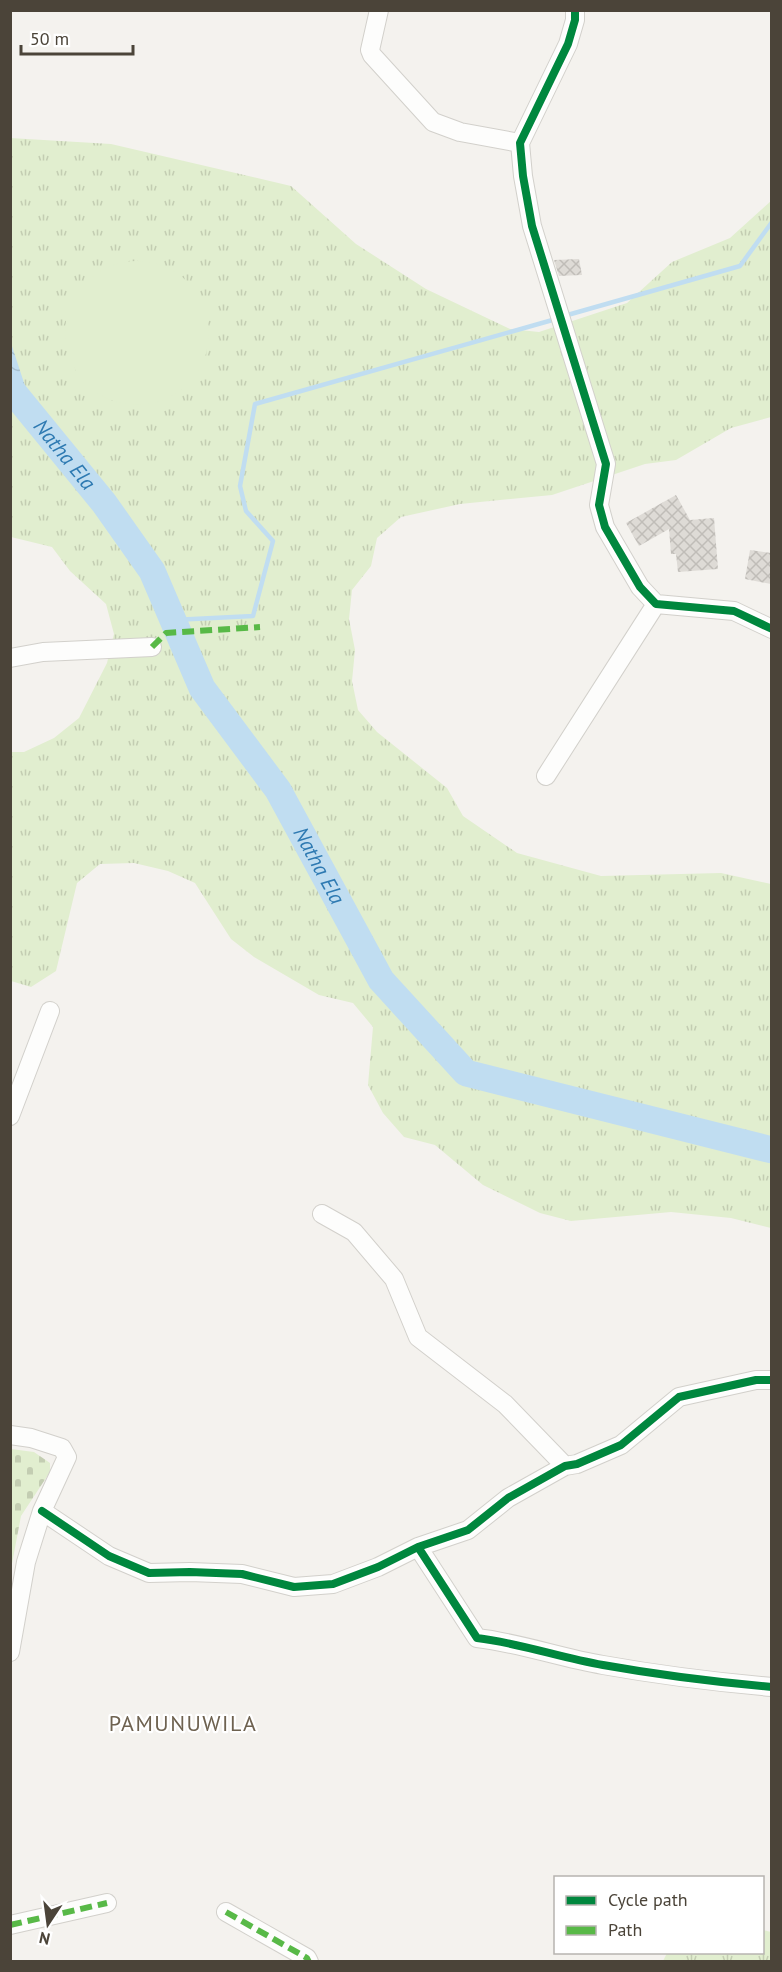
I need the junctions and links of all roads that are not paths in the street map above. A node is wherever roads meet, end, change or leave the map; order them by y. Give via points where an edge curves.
1 (379, 10) edge
2 (575, 10) edge
3 (520, 143) junction
4 (656, 604) junction
5 (771, 629) edge
6 (152, 647) dead end
7 (10, 658) edge
8 (546, 776) dead end
9 (50, 1011) dead end
10 (10, 1116) edge
11 (322, 1214) dead end
12 (771, 1380) edge
13 (10, 1435) edge
14 (565, 1466) junction
15 (42, 1510) junction
16 (418, 1547) junction
17 (10, 1652) edge
18 (771, 1687) edge
19 (107, 1903) dead end
20 (226, 1912) dead end
21 (10, 1925) edge
22 (309, 1962) edge

1 - 3 street via 372,55 433,122 460,132
2 - 3 street via 568,44
3 - 4 street via 532,226 606,464 599,506 605,527 640,587
4 - 5 street via 734,611
4 - 8 street
6 - 7 street via 43,652
9 - 10 street
11 - 14 street via 354,1232 394,1279 418,1337 505,1404
12 - 14 street via 679,1397 621,1445
13 - 15 street via 62,1448 67,1457
14 - 16 street via 508,1498 468,1530
15 - 16 street via 109,1556 149,1573 242,1574 294,1587 333,1584
15 - 17 street via 26,1562
16 - 18 street via 477,1638 602,1665
19 - 21 street
20 - 22 street

